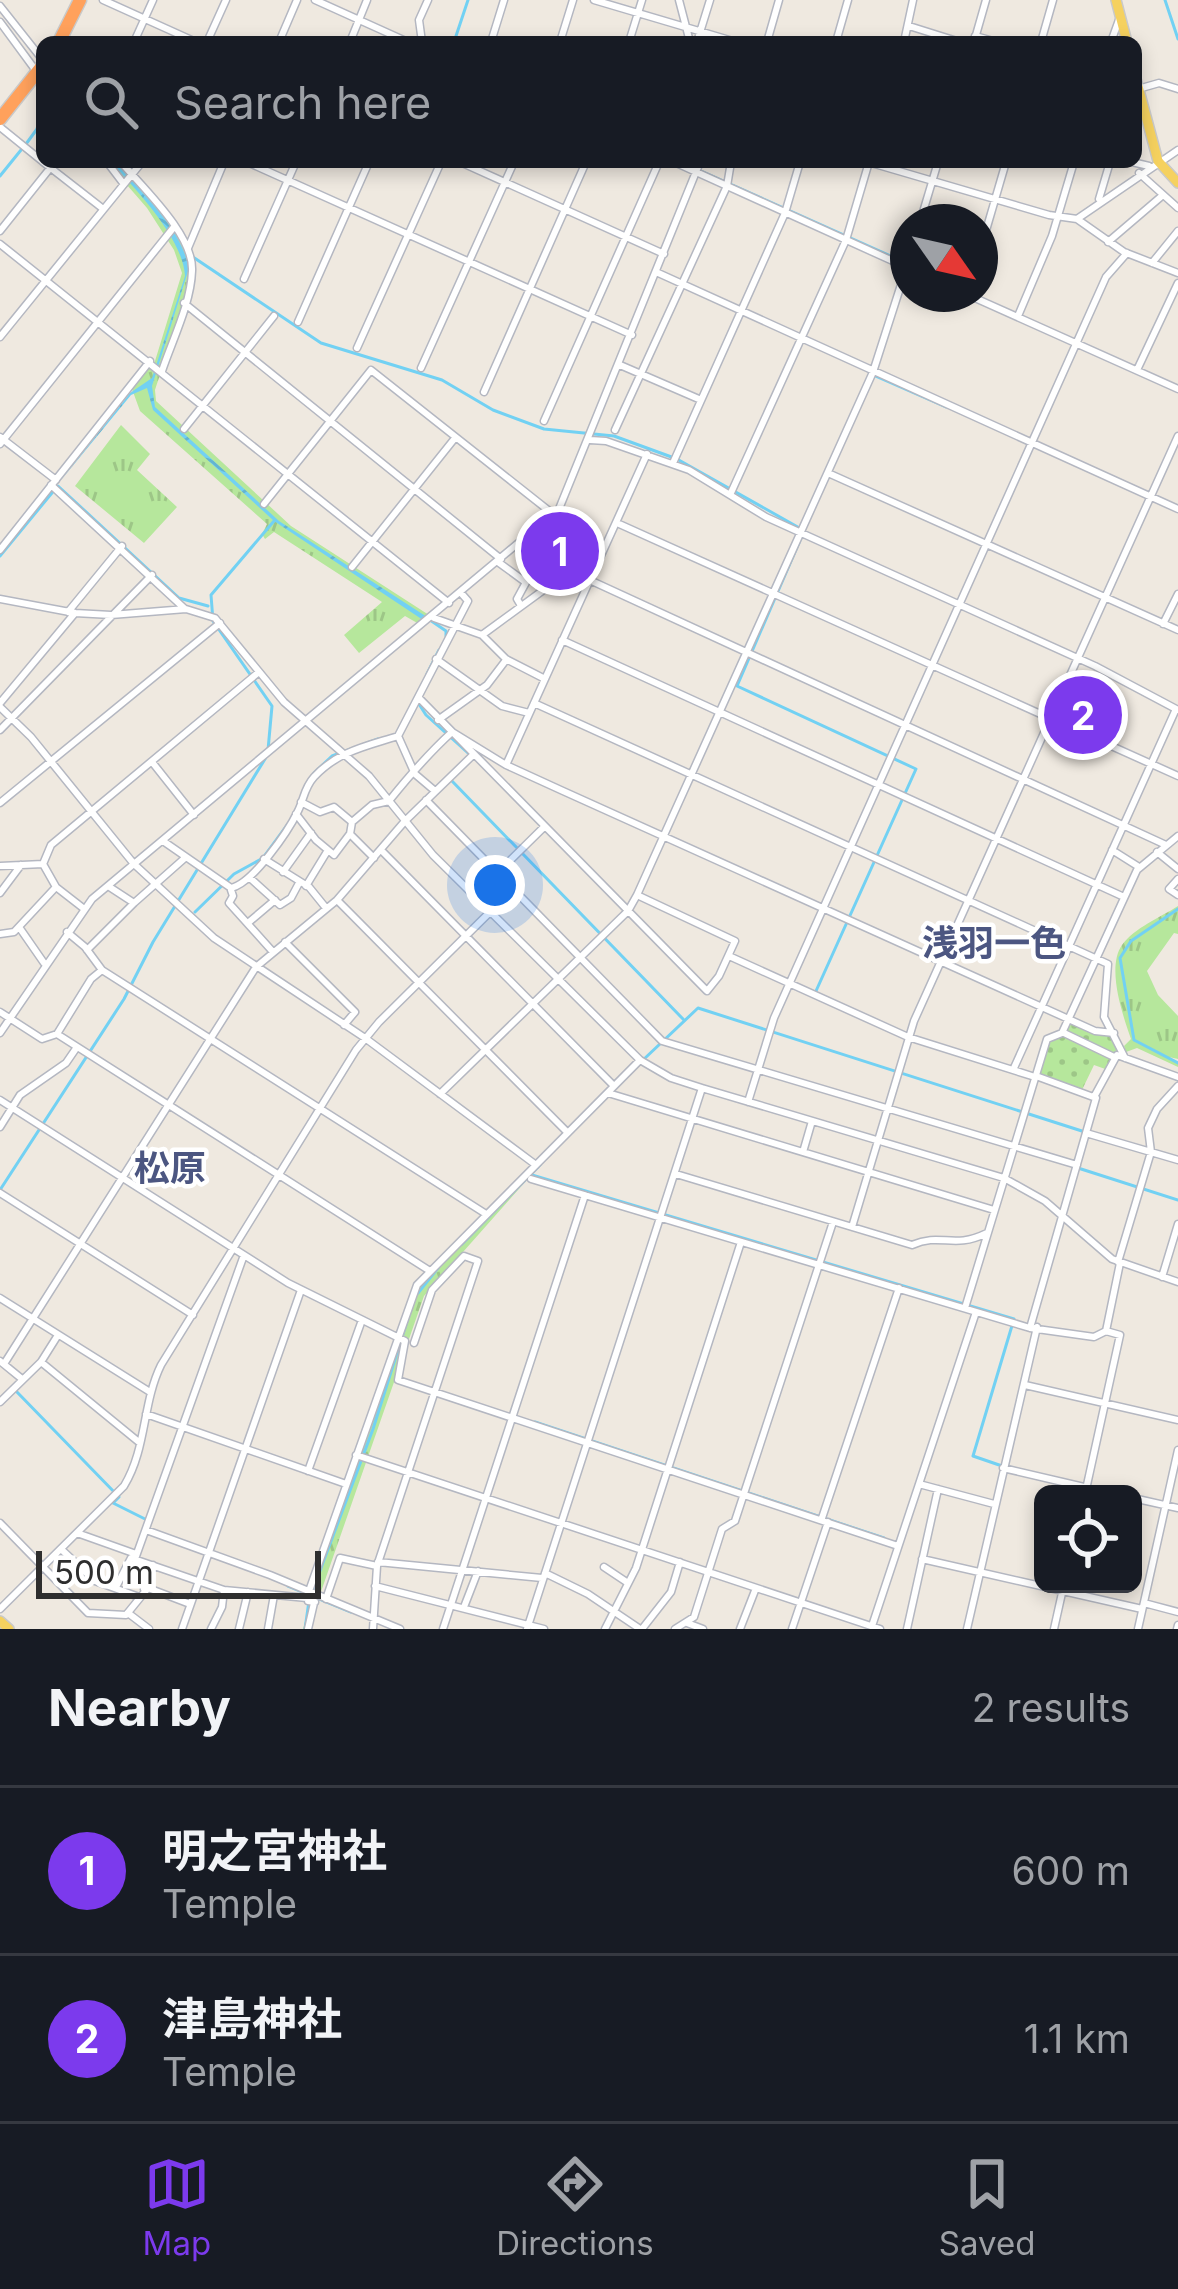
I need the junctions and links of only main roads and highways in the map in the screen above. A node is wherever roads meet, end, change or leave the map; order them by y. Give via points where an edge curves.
1 (80, 0) edge
2 (1116, 0) edge
3 (62, 36) edge
4 (1125, 36) edge
5 (36, 76) edge
6 (1142, 118) edge
7 (0, 123) edge
8 (1178, 183) edge
9 (0, 1621) edge
10 (9, 1629) edge

1 - 3 highway
2 - 4 main road
5 - 7 highway
6 - 8 main road via 1154,164
9 - 10 main road

